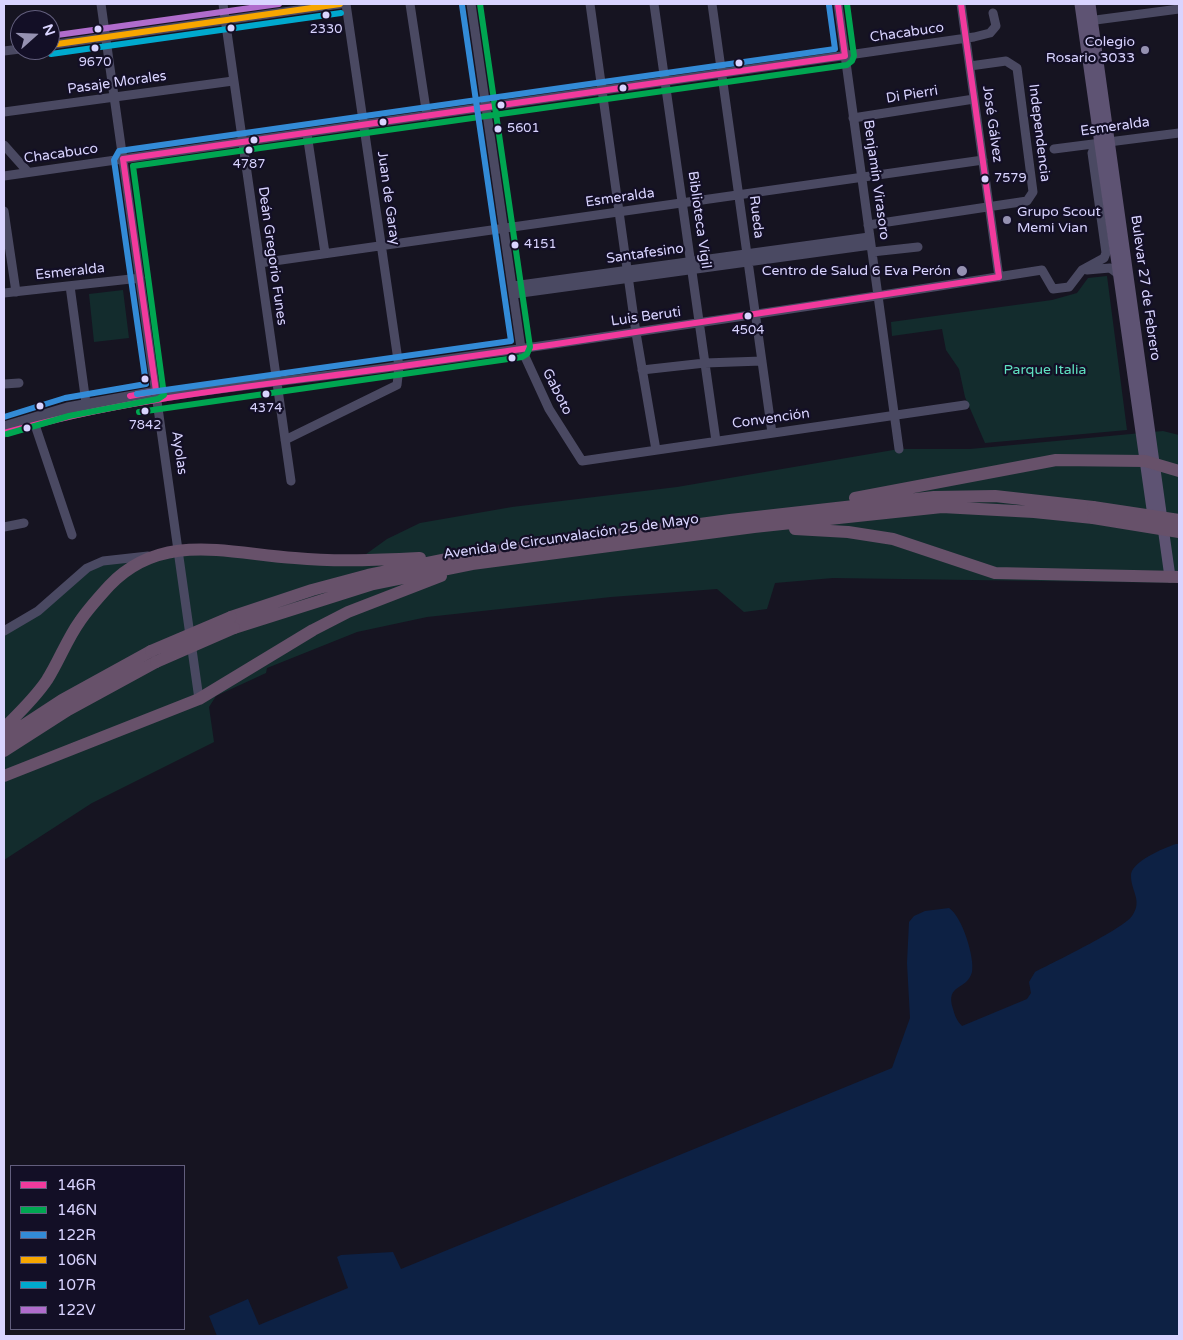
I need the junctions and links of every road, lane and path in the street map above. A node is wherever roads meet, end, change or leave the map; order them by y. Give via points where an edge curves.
1 (101, 4) edge
2 (223, 4) edge
3 (340, 4) edge
4 (346, 4) edge
5 (410, 4) edge
6 (471, 4) edge
7 (590, 4) edge
8 (654, 4) edge
9 (712, 4) edge
10 (838, 4) edge
11 (961, 4) edge
12 (1080, 4) edge
13 (1090, 4) edge
14 (1179, 9) edge
15 (993, 13) dead end
16 (225, 20) junction
17 (1088, 21) junction
18 (106, 37) junction
19 (966, 39) junction
20 (60, 44) edge
21 (845, 56) junction
22 (970, 66) junction
23 (722, 73) junction
24 (234, 81) junction
25 (665, 81) junction
26 (602, 90) junction
27 (114, 97) junction
28 (974, 99) junction
29 (486, 107) junction
30 (4, 112) edge
31 (427, 116) junction
32 (854, 118) junction
33 (364, 126) junction
34 (1179, 132) edge
35 (307, 134) junction
36 (242, 143) junction
37 (1102, 143) junction
38 (4, 145) edge
39 (1054, 149) dead end
40 (123, 159) junction
41 (983, 160) junction
42 (28, 172) junction
43 (4, 176) edge
44 (862, 178) junction
45 (739, 196) junction
46 (682, 203) junction
47 (989, 206) junction
48 (620, 212) junction
49 (4, 215) edge
50 (868, 225) junction
51 (504, 228) junction
52 (381, 245) junction
53 (871, 245) junction
54 (918, 246) dead end
55 (325, 253) junction
56 (7, 254) edge
57 (747, 258) junction
58 (260, 262) junction
59 (691, 266) junction
60 (1082, 270) junction
61 (628, 274) junction
62 (1118, 274) junction
63 (999, 277) junction
64 (140, 278) junction
65 (70, 286) junction
66 (513, 290) junction
67 (16, 292) junction
68 (4, 293) edge
69 (878, 296) junction
70 (756, 314) junction
71 (699, 323) junction
72 (636, 333) junction
73 (521, 348) junction
74 (762, 361) junction
75 (705, 363) junction
76 (399, 366) junction
77 (642, 370) junction
78 (19, 383) dead end
79 (277, 383) junction
80 (4, 384) edge
81 (156, 395) junction
82 (86, 404) junction
83 (965, 405) dead end
84 (894, 415) junction
85 (34, 420) junction
86 (4, 426) edge
87 (4, 433) edge
88 (772, 433) junction
89 (285, 440) junction
90 (716, 441) junction
91 (899, 449) dead end
92 (656, 450) junction
93 (582, 461) joint
94 (1149, 462) junction
95 (1179, 472) edge
96 (291, 482) dead end
97 (1036, 506) junction
98 (1093, 513) junction
99 (773, 515) junction
100 (1179, 520) edge
101 (24, 523) dead end
102 (4, 527) edge
103 (754, 527) junction
104 (1179, 532) edge
105 (72, 535) dead end
106 (179, 551) junction
107 (156, 555) junction
108 (469, 559) junction
109 (1169, 577) edge
110 (4, 631) edge
111 (153, 656) junction
112 (199, 699) junction
113 (4, 728) edge
114 (4, 738) edge
115 (4, 751) edge
116 (4, 776) edge

1 - 18 street, Ayolas
2 - 16 street, Deán Gregorio Funes
3 - 16 street
4 - 33 street, Juan de Garay
5 - 31 street
6 - 29 street, Gaboto
7 - 26 street
8 - 25 street, Biblioteca Vigil
9 - 23 street, Rueda
10 - 21 street, Benjamín Virasoro
11 - 19 street, José Gálvez
12 - 17 main road, Bulevar 27 de Febrero
13 - 17 main road, Bulevar 27 de Febrero
14 - 17 street
15 - 19 street, Chacabuco via 996,26 990,33
16 - 18 street
16 - 24 street, Deán Gregorio Funes
17 - 37 main road, Bulevar 27 de Febrero
18 - 20 street
18 - 27 street, Ayolas
19 - 21 street, Chacabuco
19 - 22 street, José Gálvez
21 - 23 street, Chacabuco
21 - 32 street, Benjamín Virasoro
22 - 28 street, José Gálvez
22 - 47 street, Independencia via 1006,61 1017,68 1033,192 1027,201
23 - 25 street, Chacabuco
23 - 45 street, Rueda
24 - 27 street, Pasaje Morales
24 - 36 street, Deán Gregorio Funes
25 - 26 street, Chacabuco
25 - 46 street, Biblioteca Vigil
26 - 29 street, Chacabuco
26 - 48 street
27 - 30 street, Pasaje Morales
27 - 40 street, Ayolas
28 - 32 street, Di Pierri
28 - 41 street, José Gálvez
29 - 31 street, Chacabuco
29 - 51 street, Gaboto
31 - 33 street, Chacabuco
32 - 44 street, Benjamín Virasoro
33 - 35 street, Chacabuco
33 - 52 street, Juan de Garay
34 - 37 street, Esmeralda
35 - 36 street, Chacabuco
35 - 55 street
36 - 40 street, Chacabuco
36 - 58 street, Deán Gregorio Funes
37 - 39 street, Esmeralda
37 - 60 street via 1092,153 1106,253 1104,258
37 - 62 main road, Bulevar 27 de Febrero
37 - 94 main road, Bulevar 27 de Febrero
38 - 42 street
40 - 42 street, Chacabuco
40 - 64 street, Ayolas
41 - 44 street, Esmeralda
41 - 47 street, José Gálvez
42 - 43 street, Chacabuco
44 - 45 street, Esmeralda
44 - 50 street, Benjamín Virasoro
45 - 46 street, Esmeralda
45 - 57 street, Rueda
46 - 48 street, Esmeralda
46 - 59 street, Biblioteca Vigil
47 - 50 street
47 - 63 street, José Gálvez
48 - 51 street, Esmeralda
48 - 61 street
49 - 56 street
50 - 53 street, Benjamín Virasoro
51 - 52 street, Esmeralda
51 - 66 street, Gaboto
52 - 55 street, Esmeralda
52 - 76 street, Juan de Garay
53 - 54 street, Santafesino
53 - 57 street, Santafesino
53 - 69 street, Benjamín Virasoro
55 - 58 street, Esmeralda
56 - 67 street
57 - 59 street, Santafesino
57 - 70 street, Rueda
58 - 79 street, Deán Gregorio Funes
59 - 61 street, Santafesino
59 - 71 street, Biblioteca Vigil
60 - 62 street via 1110,268
60 - 63 street, Luis Beruti via 1069,287 1053,289 1042,270
61 - 66 street, Santafesino
61 - 72 street
62 - 94 main road, Bulevar 27 de Febrero
63 - 69 street, Luis Beruti
64 - 65 street, Esmeralda
64 - 81 street, Ayolas
65 - 67 street, Esmeralda
65 - 82 street
66 - 73 street, Gaboto
67 - 68 street, Esmeralda
69 - 70 street, Luis Beruti
69 - 84 street, Benjamín Virasoro
70 - 71 street, Luis Beruti
70 - 74 street, Rueda
71 - 72 street, Luis Beruti
71 - 75 street, Biblioteca Vigil
72 - 73 street, Luis Beruti
72 - 77 street
73 - 76 street, Luis Beruti
73 - 93 street, Gaboto via 548,409
74 - 75 street
74 - 88 street, Rueda
75 - 77 street
75 - 90 street, Biblioteca Vigil
76 - 79 street, Luis Beruti
76 - 89 street via 397,385
77 - 92 street
78 - 80 street
79 - 81 street, Luis Beruti
79 - 89 street, Deán Gregorio Funes
81 - 82 street
81 - 85 street
81 - 106 street, Ayolas
82 - 85 street
83 - 84 street, Convención
84 - 88 street, Convención
84 - 91 street, Benjamín Virasoro
85 - 86 street
85 - 87 street
85 - 105 street
88 - 90 street, Convención
89 - 96 street, Deán Gregorio Funes
90 - 92 street, Convención
92 - 93 street, Convención
94 - 95 highway
94 - 99 highway via 1056,460
94 - 109 main road, Bulevar 27 de Febrero
97 - 98 highway, Avenida de Circunvalación 25 de Mayo
97 - 99 highway, Avenida de Circunvalación 25 de Mayo via 995,496 934,497
97 - 103 highway, Avenida de Circunvalación 25 de Mayo via 942,507
98 - 100 highway, Avenida de Circunvalación 25 de Mayo, bridge
98 - 104 highway, Avenida de Circunvalación 25 de Mayo, bridge
99 - 108 highway, Avenida de Circunvalación 25 de Mayo
101 - 102 street
103 - 108 highway, Avenida de Circunvalación 25 de Mayo
103 - 109 highway via 848,532 893,539 995,573
106 - 107 highway
106 - 108 highway via 216,548 355,562
106 - 112 street, Ayolas
107 - 110 street via 103,561 87,568 38,611
107 - 113 highway via 129,569 110,585 80,620 47,681
108 - 111 highway, Avenida de Circunvalación 25 de Mayo, bridge via 233,622
108 - 112 highway via 348,612 275,650
111 - 114 highway, Avenida de Circunvalación 25 de Mayo via 62,700
111 - 115 highway, Avenida de Circunvalación 25 de Mayo
112 - 116 highway

